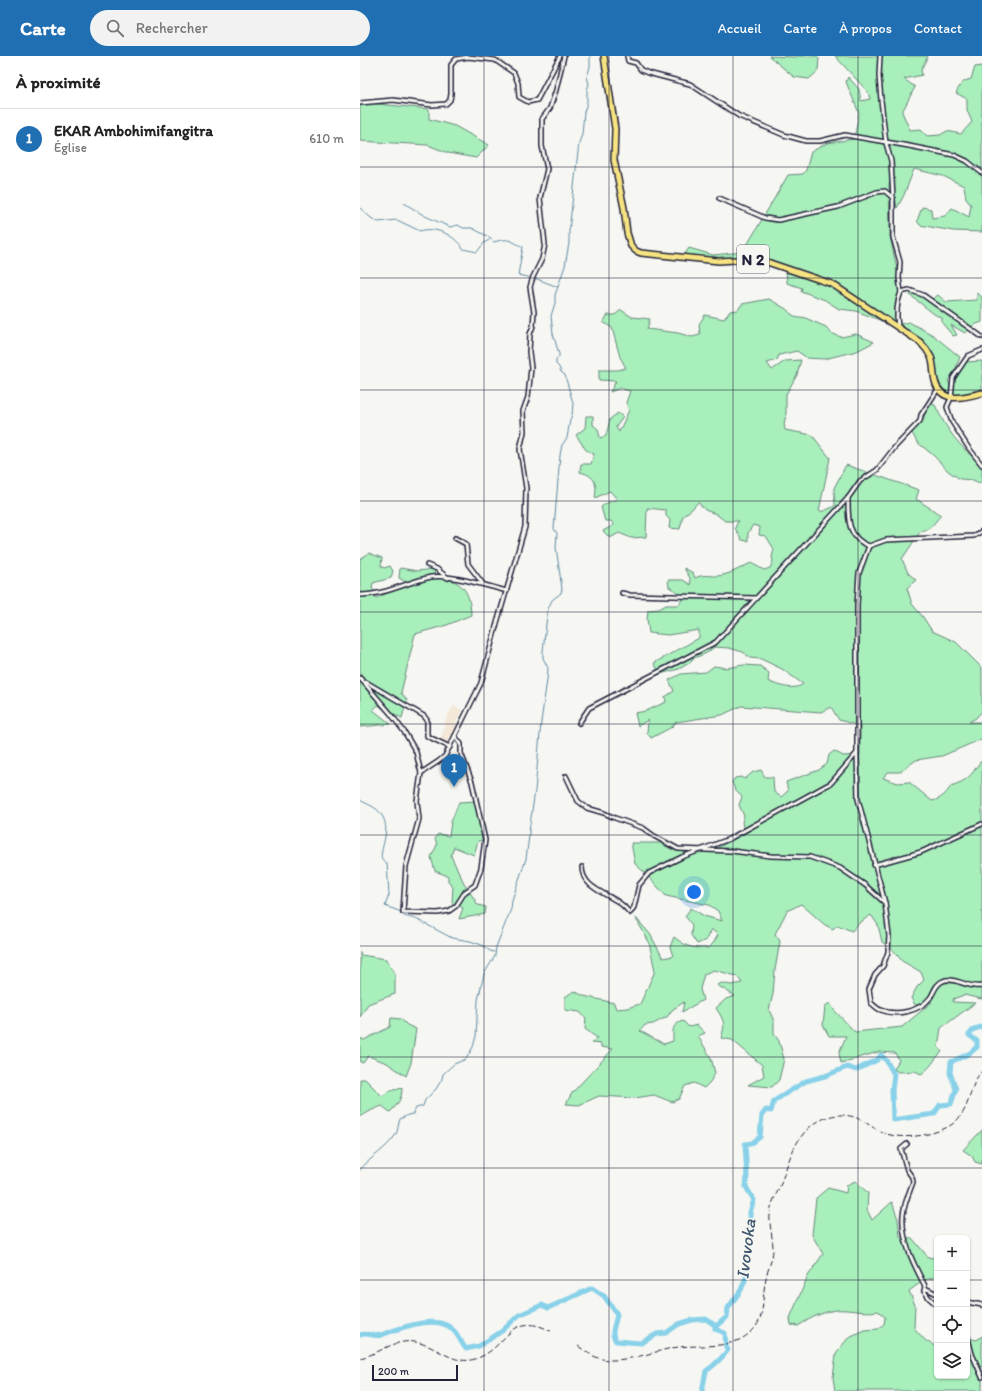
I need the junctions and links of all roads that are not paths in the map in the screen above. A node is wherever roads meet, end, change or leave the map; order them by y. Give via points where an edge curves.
1 (560, 56) edge
2 (564, 56) edge
3 (604, 56) edge
4 (627, 56) edge
5 (880, 56) edge
6 (360, 103) edge
7 (886, 143) junction
8 (982, 173) edge
9 (719, 198) dead end
10 (893, 198) junction
11 (901, 292) junction
12 (898, 327) junction
13 (982, 337) edge
14 (982, 350) edge
15 (938, 389) junction
16 (982, 393) edge
17 (951, 398) junction
18 (982, 465) edge
19 (848, 498) junction
20 (982, 531) edge
21 (455, 538) dead end
22 (869, 546) junction
23 (427, 564) dead end
24 (448, 578) junction
25 (484, 585) junction
26 (507, 590) junction
27 (622, 594) dead end
28 (360, 595) edge
29 (756, 598) junction
30 (361, 679) edge
31 (579, 723) dead end
32 (455, 736) junction
33 (450, 747) junction
34 (857, 753) junction
35 (421, 773) junction
36 (566, 776) dead end
37 (982, 824) edge
38 (703, 850) junction
39 (874, 864) junction
40 (582, 867) dead end
41 (885, 903) junction
42 (982, 986) edge
43 (907, 1144) dead end
44 (924, 1291) junction
45 (934, 1292) edge
46 (934, 1302) edge
47 (970, 1303) edge
48 (982, 1305) edge
49 (969, 1343) edge
50 (982, 1377) edge

1 - 6 street via 537,100 528,102 519,96 514,73 495,60 468,57 456,59 452,65 451,94 446,104 432,105 393,100
2 - 26 street via 550,108 542,119 542,146 548,169 540,198 545,244 542,259 530,287 534,312 529,352 531,368 528,397 523,411 524,432 520,449 526,488 524,527
3 - 12 main road, N 2 via 615,129 614,160 627,233 631,246 636,251 700,260 751,259 770,263 832,284
4 - 7 street via 628,61 636,63 641,70 690,84 739,116 784,135 806,141 845,136
5 - 7 street via 879,76
7 - 8 street via 954,156 968,161
7 - 10 street via 891,162
9 - 10 street via 765,218 778,220 838,207 877,192 884,191
10 - 11 street via 892,237 900,262
11 - 12 street via 897,301
11 - 13 street via 909,290 923,295
12 - 15 main road, N 2 via 928,350
14 - 17 street via 968,356 953,378
15 - 17 main road
15 - 19 street via 920,420 877,470 860,481
16 - 17 main road via 964,398
17 - 18 street via 947,407 952,422
19 - 22 street via 848,520 854,536
19 - 29 street
20 - 22 street via 974,536 886,540
21 - 25 street via 466,544 468,564
22 - 34 street via 858,581
23 - 24 street
24 - 25 street
24 - 28 street via 433,577 376,594
25 - 26 street
26 - 32 street via 481,682
27 - 29 street
29 - 31 street via 716,642 589,708
30 - 33 street via 424,716 427,720 427,736
30 - 35 street via 405,733 416,752
32 - 33 street
32 - 35 street via 461,744 461,753 472,782 485,840 481,868 475,885 465,892 456,906 449,911 438,913 402,912 406,866 420,819 417,802
33 - 35 street via 440,761
34 - 38 street via 831,783 729,839
34 - 39 street via 858,799
36 - 38 street via 578,801 587,808 643,828 678,849
37 - 39 street via 921,852
38 - 40 street via 649,873 639,885 630,913 621,904 589,884 584,878
38 - 41 street via 810,857 840,868
39 - 41 street
41 - 42 street via 888,952 869,989 871,1003 880,1010 896,1013 916,1009 927,1002 936,986 943,981 951,980 977,988
43 - 44 street via 901,1149 913,1182 903,1214 903,1226 908,1250 925,1286
44 - 45 street via 927,1289
44 - 46 street
47 - 48 street
49 - 50 street

